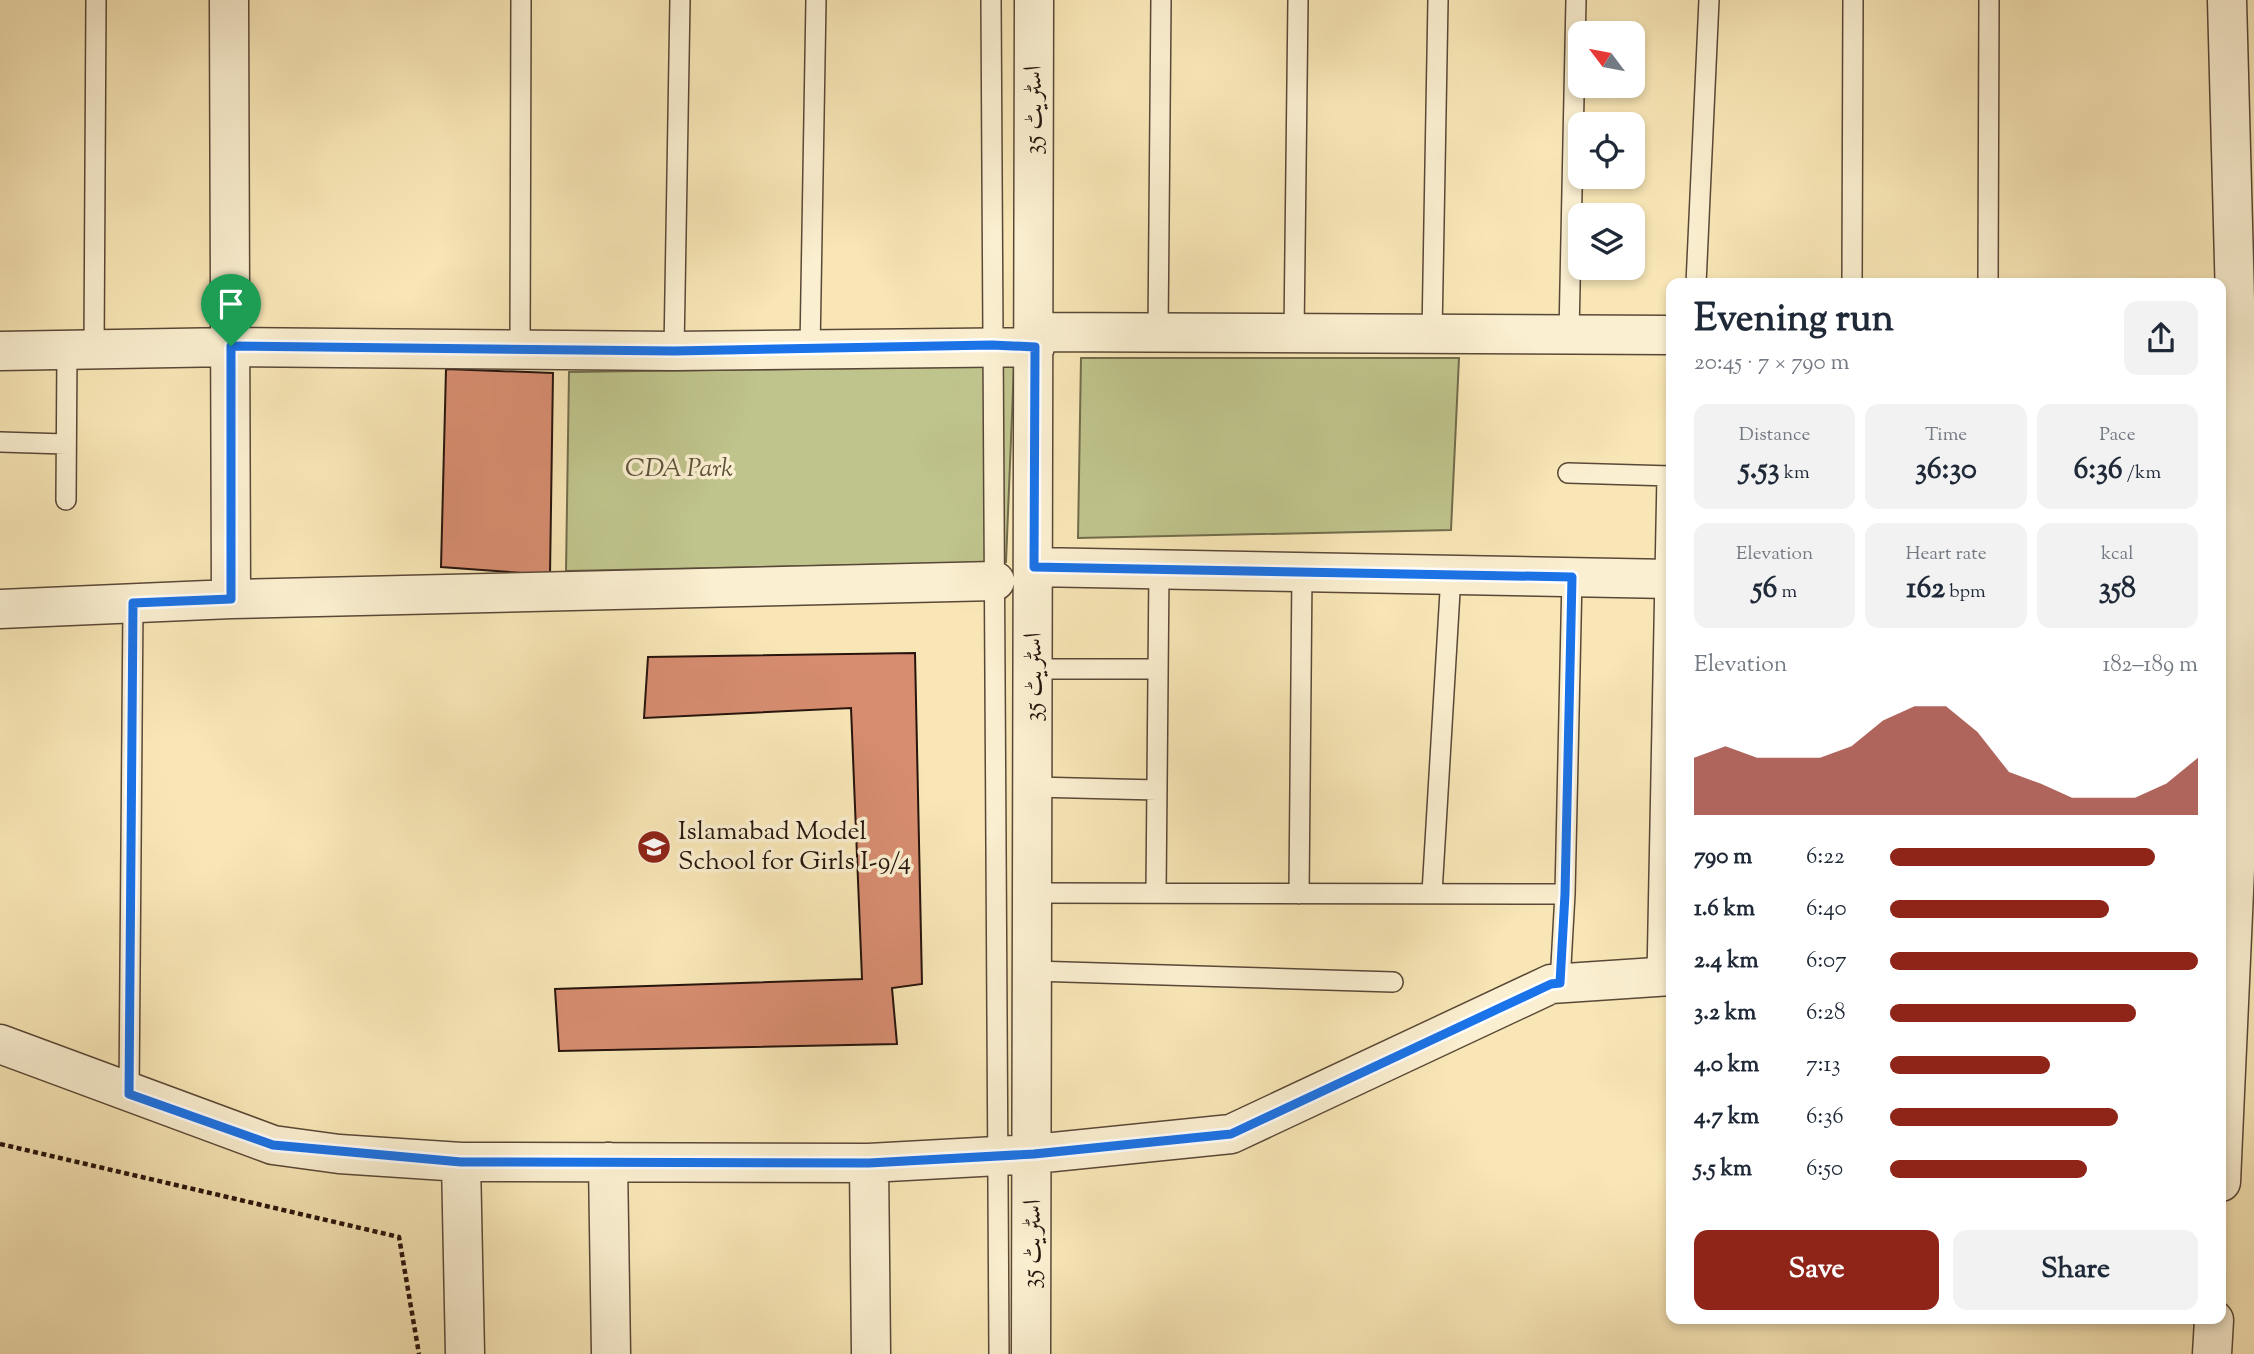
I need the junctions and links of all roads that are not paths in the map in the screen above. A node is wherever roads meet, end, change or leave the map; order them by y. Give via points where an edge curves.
1 (96, 0) edge
2 (229, 0) edge
3 (522, 0) edge
4 (680, 0) edge
5 (816, 0) edge
6 (991, 0) edge
7 (1034, 0) edge
8 (1161, 0) edge
9 (1298, 0) edge
10 (1438, 0) edge
11 (1576, 0) edge
12 (1709, 0) edge
13 (1853, 0) edge
14 (1989, 0) edge
15 (2227, 0) edge
16 (1696, 278) edge
17 (1852, 278) edge
18 (1988, 278) edge
19 (1158, 332) junction
20 (1294, 333) junction
21 (1432, 334) junction
22 (1569, 334) junction
23 (1666, 335) edge
24 (2228, 337) edge
25 (1034, 339) junction
26 (992, 345) junction
27 (231, 346) junction
28 (80, 349) junction
29 (520, 349) junction
30 (810, 349) junction
31 (0, 351) edge
32 (674, 351) junction
33 (0, 442) edge
34 (65, 444) junction
35 (1568, 473) dead end
36 (1666, 476) edge
37 (2245, 492) edge
38 (66, 500) dead end
39 (1034, 567) junction
40 (1158, 569) junction
41 (1301, 572) junction
42 (1451, 575) junction
43 (1572, 577) junction
44 (2229, 578) edge
45 (1666, 579) edge
46 (995, 581) junction
47 (231, 599) junction
48 (133, 603) junction
49 (0, 608) edge
50 (1034, 668) junction
51 (1158, 669) junction
52 (2247, 757) edge
53 (1666, 778) edge
54 (1034, 787) junction
55 (1157, 790) junction
56 (1034, 893) junction
57 (1156, 893) junction
58 (1432, 893) junction
59 (1299, 894) junction
60 (1565, 894) junction
61 (1033, 971) junction
62 (2226, 974) edge
63 (1664, 976) edge
64 (1393, 982) dead end
65 (1560, 983) junction
66 (2226, 988) edge
67 (0, 1045) edge
68 (2241, 1048) edge
69 (129, 1094) junction
70 (2226, 1148) edge
71 (1016, 1155) junction
72 (461, 1162) junction
73 (608, 1162) junction
74 (869, 1163) junction
75 (2214, 1324) edge
76 (465, 1354) edge
77 (611, 1354) edge
78 (871, 1354) edge
79 (999, 1354) edge
80 (1031, 1354) edge
81 (2212, 1354) edge

1 - 28 lane
2 - 27 street
3 - 29 lane
4 - 32 lane
5 - 30 lane
6 - 26 lane
7 - 25 street, اسٹریٹ 35
8 - 19 lane
9 - 20 lane
10 - 21 lane
11 - 22 lane
12 - 16 lane
13 - 17 lane
14 - 18 lane
15 - 24 street
19 - 20 street
19 - 25 street
20 - 21 street
21 - 22 street
22 - 23 street
24 - 37 street
25 - 26 street
25 - 39 street, اسٹریٹ 35
26 - 30 street
26 - 46 lane
27 - 28 street
27 - 29 street
27 - 47 street
28 - 31 street
28 - 34 lane
29 - 32 street
30 - 32 street
33 - 34 lane
34 - 38 lane
35 - 36 lane
37 - 44 street
39 - 40 street
39 - 50 street, اسٹریٹ 35
40 - 41 street
40 - 51 lane
41 - 42 street
41 - 59 lane
42 - 43 street
42 - 58 lane
43 - 45 street
43 - 60 lane
44 - 52 street
46 - 47 street
46 - 71 lane
47 - 48 street
48 - 49 street
48 - 69 lane
50 - 51 lane
50 - 54 street, اسٹریٹ 35
51 - 55 lane
52 - 62 street
53 - 63 lane
54 - 55 lane
54 - 56 street, اسٹریٹ 35
55 - 57 lane
56 - 57 lane
56 - 61 street, اسٹریٹ 35
57 - 59 lane
58 - 59 lane
58 - 60 lane
60 - 65 lane
61 - 64 lane
61 - 71 street, اسٹریٹ 35
63 - 65 street
65 - 71 street via 1231,1134
66 - 68 street
67 - 69 street
68 - 70 street
69 - 72 street via 273,1145
71 - 74 street
71 - 79 lane
71 - 80 street, اسٹریٹ 35
72 - 73 street
72 - 76 street
73 - 74 street
73 - 77 street
74 - 78 street
75 - 81 street

